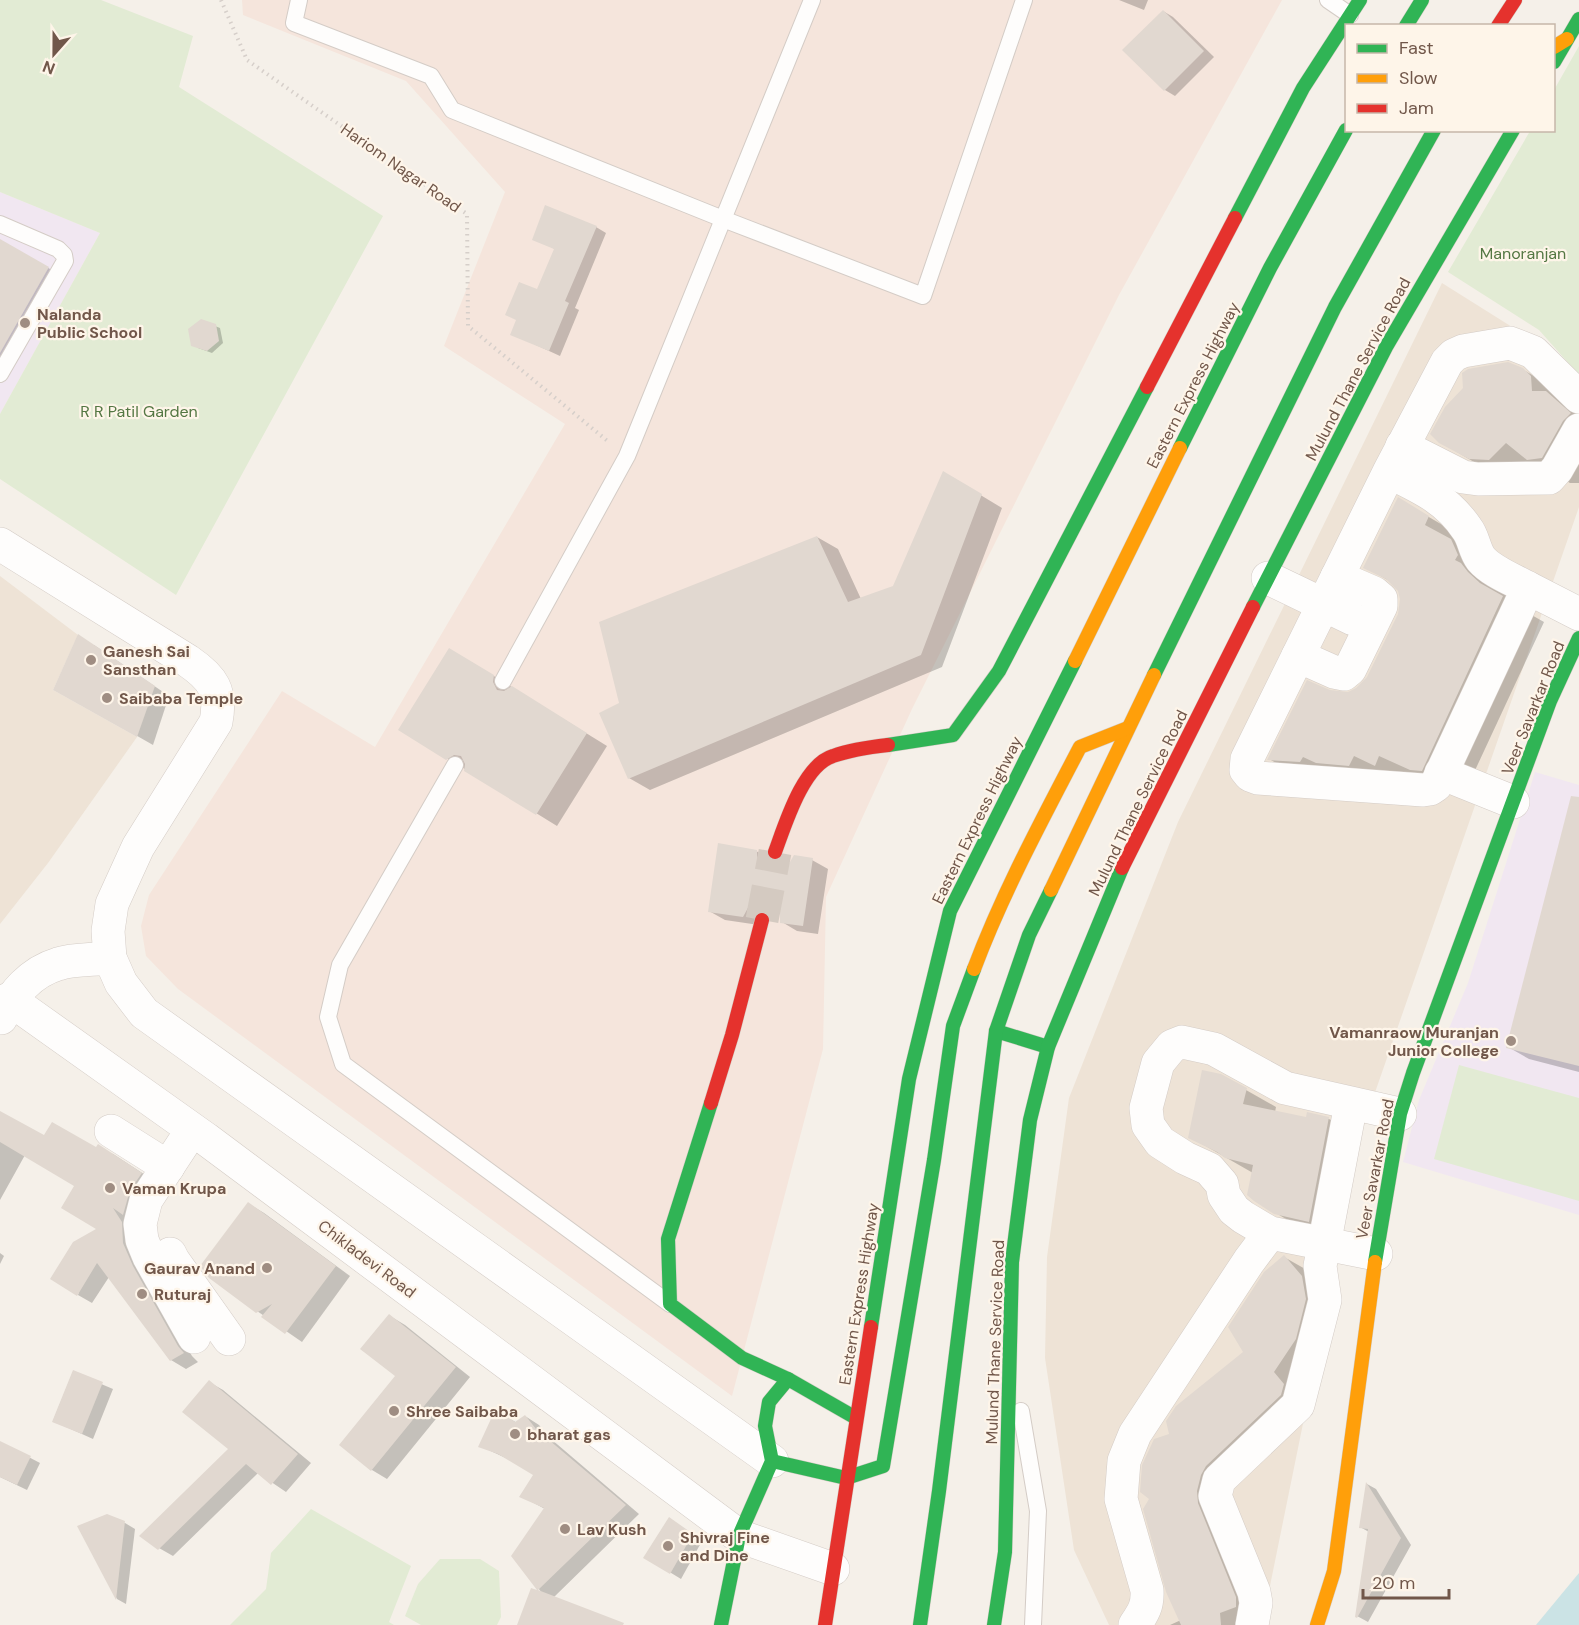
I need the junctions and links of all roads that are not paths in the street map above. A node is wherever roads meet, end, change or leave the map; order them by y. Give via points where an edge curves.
1 (299, 0) edge
2 (812, 0) edge
3 (1024, 0) edge
4 (1328, 0) edge
5 (1360, 0) edge
6 (1422, 0) edge
7 (1515, 0) edge
8 (1350, 15) junction
9 (1579, 19) edge
10 (1407, 24) edge
11 (1499, 24) edge
12 (1567, 39) junction
13 (1555, 47) edge
14 (1555, 60) edge
15 (1346, 132) edge
16 (1433, 132) edge
17 (1512, 132) edge
18 (723, 219) junction
19 (0, 224) edge
20 (0, 374) edge
21 (1579, 397) edge
22 (1579, 430) edge
23 (1396, 459) junction
24 (1568, 475) edge
25 (0, 544) edge
26 (1268, 578) junction
27 (1528, 588) junction
28 (1330, 591) junction
29 (1579, 614) edge
30 (1353, 619) dead end
31 (1579, 638) edge
32 (1298, 656) junction
33 (503, 681) dead end
34 (1128, 728) junction
35 (455, 765) dead end
36 (1441, 773) junction
37 (1513, 802) junction
38 (776, 852) tunnel mouth
39 (762, 920) tunnel mouth
40 (110, 958) junction
41 (5, 1010) edge
42 (996, 1030) junction
43 (1048, 1047) junction
44 (1351, 1104) junction
45 (1400, 1114) junction
46 (111, 1131) dead end
47 (199, 1134) junction
48 (168, 1167) junction
49 (1270, 1233) junction
50 (1323, 1243) junction
51 (1376, 1254) junction
52 (670, 1304) junction
53 (194, 1337) dead end
54 (229, 1339) dead end
55 (1009, 1339) junction
56 (788, 1379) junction
57 (856, 1418) junction
58 (771, 1461) junction
59 (846, 1478) junction
60 (739, 1536) junction
61 (833, 1569) junction
62 (1260, 1623) edge
63 (721, 1625) edge
64 (825, 1625) edge
65 (920, 1625) edge
66 (994, 1625) edge
67 (1033, 1625) edge
68 (1135, 1625) edge
69 (1317, 1625) edge

1 - 18 lane via 294,23 432,76 452,110
2 - 18 lane
3 - 18 lane via 923,296
4 - 8 lane
5 - 8 main road
6 - 10 main road
7 - 11 main road
8 - 38 main road via 1303,88 999,671 953,735 831,756 808,776 789,812
9 - 12 main road
12 - 13 main road
12 - 14 main road
15 - 57 main road, Eastern Express Highway via 1270,268 950,911 909,1079
16 - 34 main road via 1335,307
17 - 26 main road, Mulund Thane Service Road via 1386,347
18 - 33 lane via 627,456
19 - 20 lane via 58,249 65,261
21 - 23 street via 1523,347 1510,343 1463,351 1447,362
22 - 24 street
23 - 24 street via 1478,479
23 - 27 street via 1462,521 1480,558
23 - 28 street
25 - 40 street via 188,661 204,672 217,691 216,722 138,847 112,904
26 - 28 street
26 - 43 main road, Mulund Thane Service Road via 1126,858
27 - 29 street
27 - 36 street
28 - 30 street
28 - 32 street
28 - 32 street via 1374,593 1381,606 1344,674
31 - 37 main road, Veer Savarkar Road via 1550,701
32 - 36 street via 1247,759 1246,770 1250,775 1424,790 1436,784
34 - 42 main road via 1029,935
34 - 59 main road via 1080,747 993,919 953,1026 883,1466
35 - 52 lane via 339,965 328,1017 343,1064
36 - 37 street
37 - 45 main road, Veer Savarkar Road
39 - 52 main road via 732,1035 668,1239
40 - 41 street via 58,963 33,976
40 - 58 street via 121,983 144,1013
41 - 47 street, Chikladevi Road
42 - 43 main road
42 - 65 main road
43 - 55 main road, Mulund Thane Service Road via 1030,1120 1012,1262
44 - 45 street
44 - 49 street via 1285,1088 1232,1057 1196,1043 1172,1046 1158,1063 1146,1108 1148,1125 1160,1142 1209,1169 1222,1184 1234,1210
44 - 50 street
45 - 51 main road, Veer Savarkar Road
46 - 48 street
47 - 48 street
47 - 54 street via 166,1197 161,1218 164,1239 172,1260
47 - 60 street, Chikladevi Road
48 - 53 street via 146,1200 140,1224 142,1239
49 - 50 street
49 - 68 street via 1135,1434 1124,1461 1121,1499 1148,1602
50 - 51 street
50 - 62 street via 1320,1266 1325,1300 1298,1405 1216,1487 1215,1496 1254,1592
51 - 69 main road, Veer Savarkar Road via 1334,1570
52 - 56 main road via 742,1358
55 - 66 main road, Mulund Thane Service Road via 1005,1552
55 - 67 lane via 1038,1511
56 - 57 main road
56 - 58 main road via 769,1402 765,1426
57 - 59 main road, Eastern Express Highway
58 - 59 main road
58 - 60 main road
59 - 61 main road, Eastern Express Highway
60 - 61 street, Chikladevi Road
60 - 63 main road
61 - 64 main road, Eastern Express Highway

